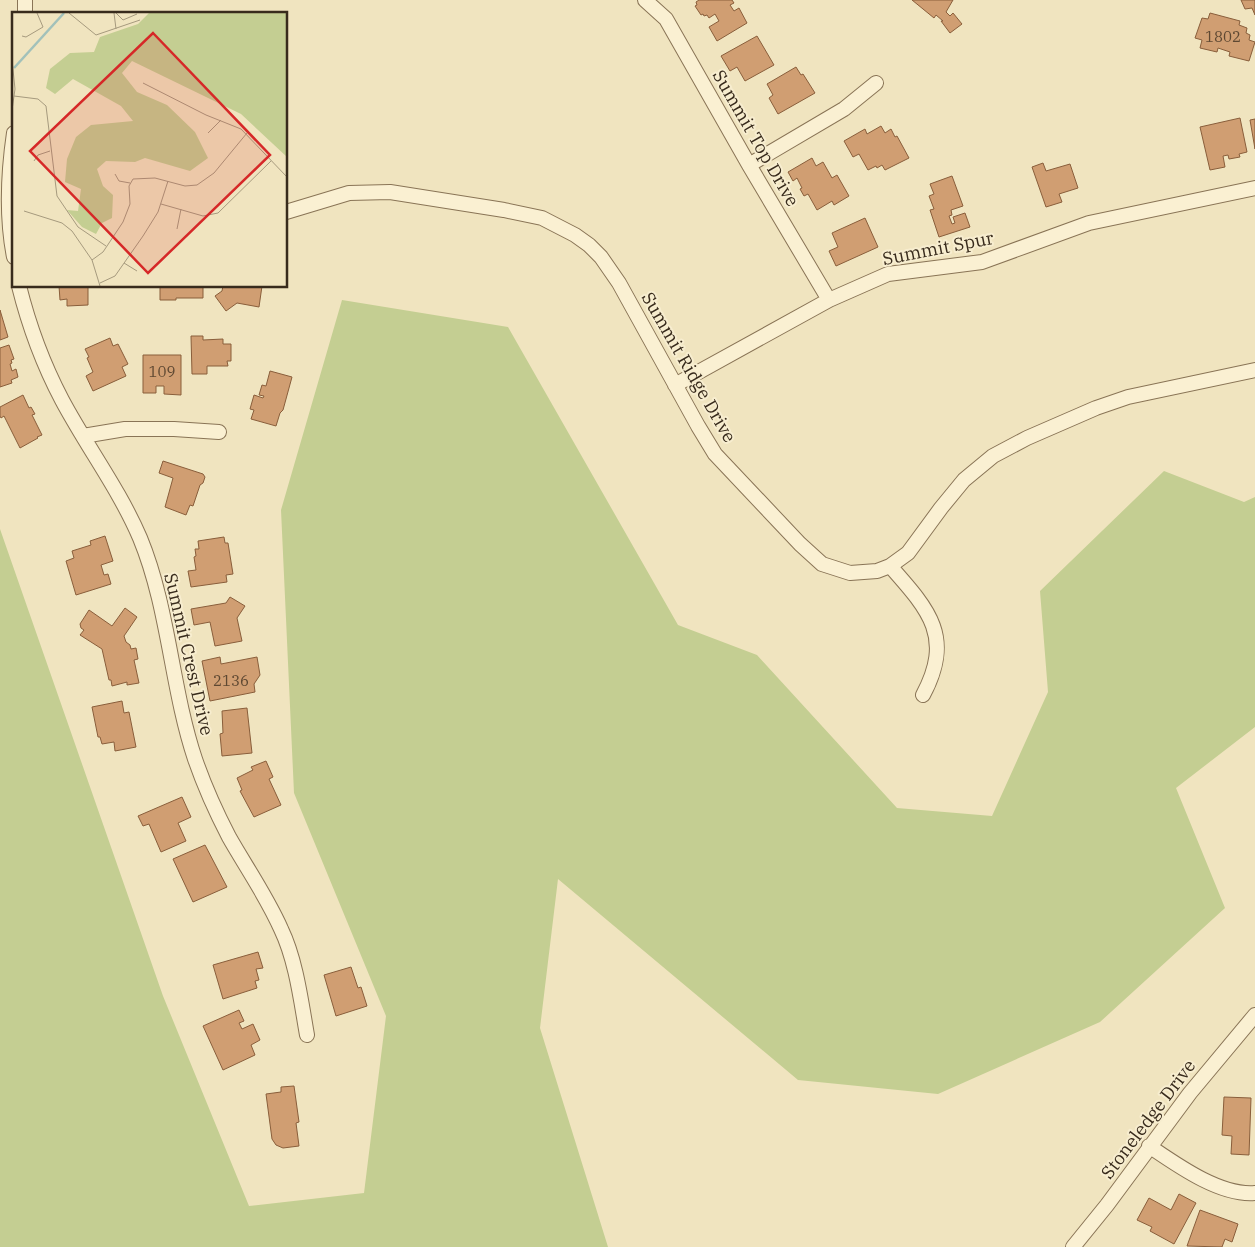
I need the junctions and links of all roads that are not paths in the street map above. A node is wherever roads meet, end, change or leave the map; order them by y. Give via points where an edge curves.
1 (645, 0) edge
2 (876, 83) dead end
3 (12, 153) edge
4 (749, 165) junction
5 (1255, 188) edge
6 (288, 211) edge
7 (12, 230) edge
8 (20, 288) edge
9 (829, 300) junction
10 (1255, 370) edge
11 (675, 385) junction
12 (219, 432) dead end
13 (83, 436) junction
14 (890, 566) junction
15 (923, 695) dead end
16 (1255, 1015) edge
17 (307, 1035) dead end
18 (1149, 1146) junction
19 (1255, 1193) edge
20 (1073, 1247) edge

1 - 4 street, Summit Top Drive via 666,19
2 - 4 street via 844,109
3 - 7 street via 9,184
4 - 9 street, Summit Top Drive
5 - 9 street, Summit Spur via 1090,223 982,262 888,274
6 - 11 street, Summit Ridge Drive via 349,193 390,192 504,210 542,218 560,226 589,245 610,270
8 - 13 street, Summit Crest Drive via 44,364
9 - 11 street, Summit Spur
10 - 14 street, Summit Ridge Drive via 1128,397 1036,434 993,456 964,480 908,553
11 - 14 street, Summit Ridge Drive via 715,454 822,564 850,573 877,571
12 - 13 street via 125,429
13 - 17 street, Summit Crest Drive via 126,508 140,539 162,612 195,760 217,813 282,930 292,958
14 - 15 street via 912,590 935,631 937,661
16 - 18 street, Stoneledge Drive
18 - 19 street via 1216,1185
18 - 20 street, Stoneledge Drive

